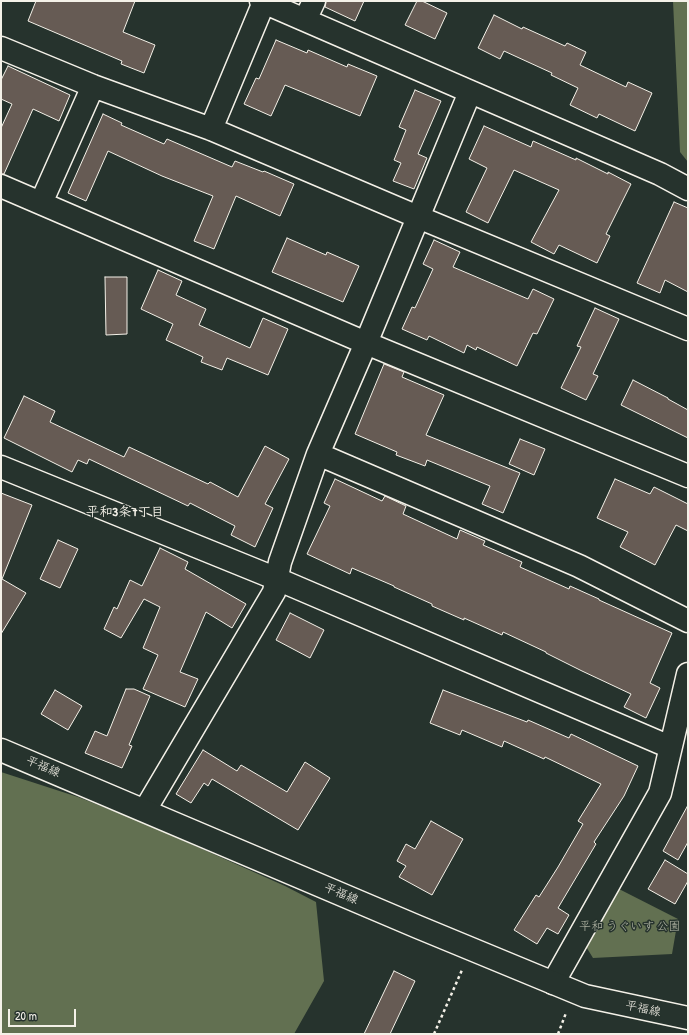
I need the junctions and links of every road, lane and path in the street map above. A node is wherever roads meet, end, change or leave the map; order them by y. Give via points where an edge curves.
1 (262, 2) edge
2 (310, 11) edge
3 (1, 48) edge
4 (92, 86) junction
5 (470, 92) junction
6 (211, 129) junction
7 (1, 186) edge
8 (688, 189) edge
9 (41, 203) junction
10 (418, 217) junction
11 (688, 329) edge
12 (366, 343) junction
13 (318, 454) junction
14 (1, 467) edge
15 (688, 476) edge
16 (277, 580) junction
17 (688, 622) edge
18 (688, 674) edge
19 (670, 747) junction
20 (1, 750) edge
21 (145, 810) junction
22 (472, 949) junction
23 (553, 983) junction
24 (688, 1018) edge
25 (434, 1034) edge

1 - 2 street
1 - 6 street
2 - 5 street
3 - 4 street
4 - 6 street
4 - 9 street
5 - 8 street via 660,174
5 - 10 street
6 - 10 street
7 - 9 street
9 - 12 street
10 - 11 street
10 - 12 street
12 - 13 street
12 - 15 street
13 - 16 street via 280,562
13 - 17 street via 579,566
14 - 16 street
16 - 19 street
16 - 21 street via 274,592
18 - 19 street
19 - 23 street via 660,793
20 - 21 street, 平福線
21 - 22 street, 平福線
22 - 23 street, 平福線
22 - 25 path
23 - 24 street, 平福線 via 585,996

